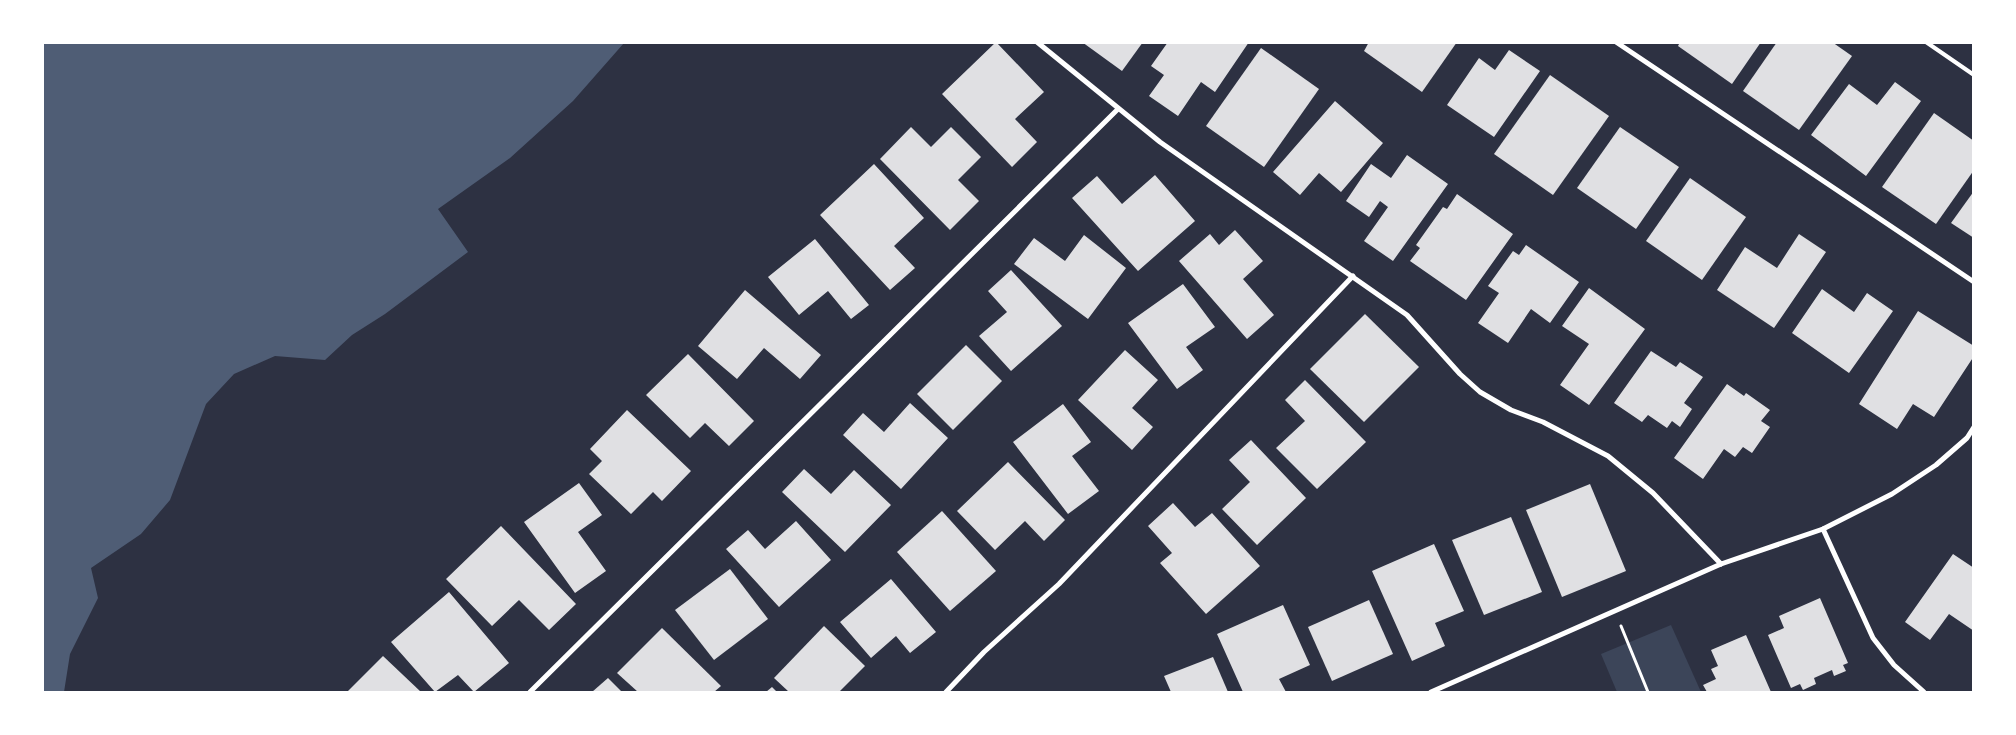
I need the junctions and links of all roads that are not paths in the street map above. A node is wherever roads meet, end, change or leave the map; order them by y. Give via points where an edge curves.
1 (1037, 42) edge
2 (1616, 42) edge
3 (1926, 42) edge
4 (1974, 75) edge
5 (1118, 109) junction
6 (1353, 276) junction
7 (1974, 282) edge
8 (1974, 427) edge
9 (1823, 529) junction
10 (1721, 564) junction
11 (530, 692) edge
12 (946, 692) edge
13 (1432, 692) edge
14 (1924, 692) edge

1 - 5 street
2 - 7 street
3 - 4 lane
5 - 6 street via 1160,142
5 - 11 street
6 - 10 street via 1407,315 1480,392 1608,456 1653,493
6 - 12 street via 1059,584 984,652
8 - 9 street via 1967,438 1936,465 1892,494
9 - 10 street
9 - 14 street via 1873,638 1894,665
10 - 13 street

